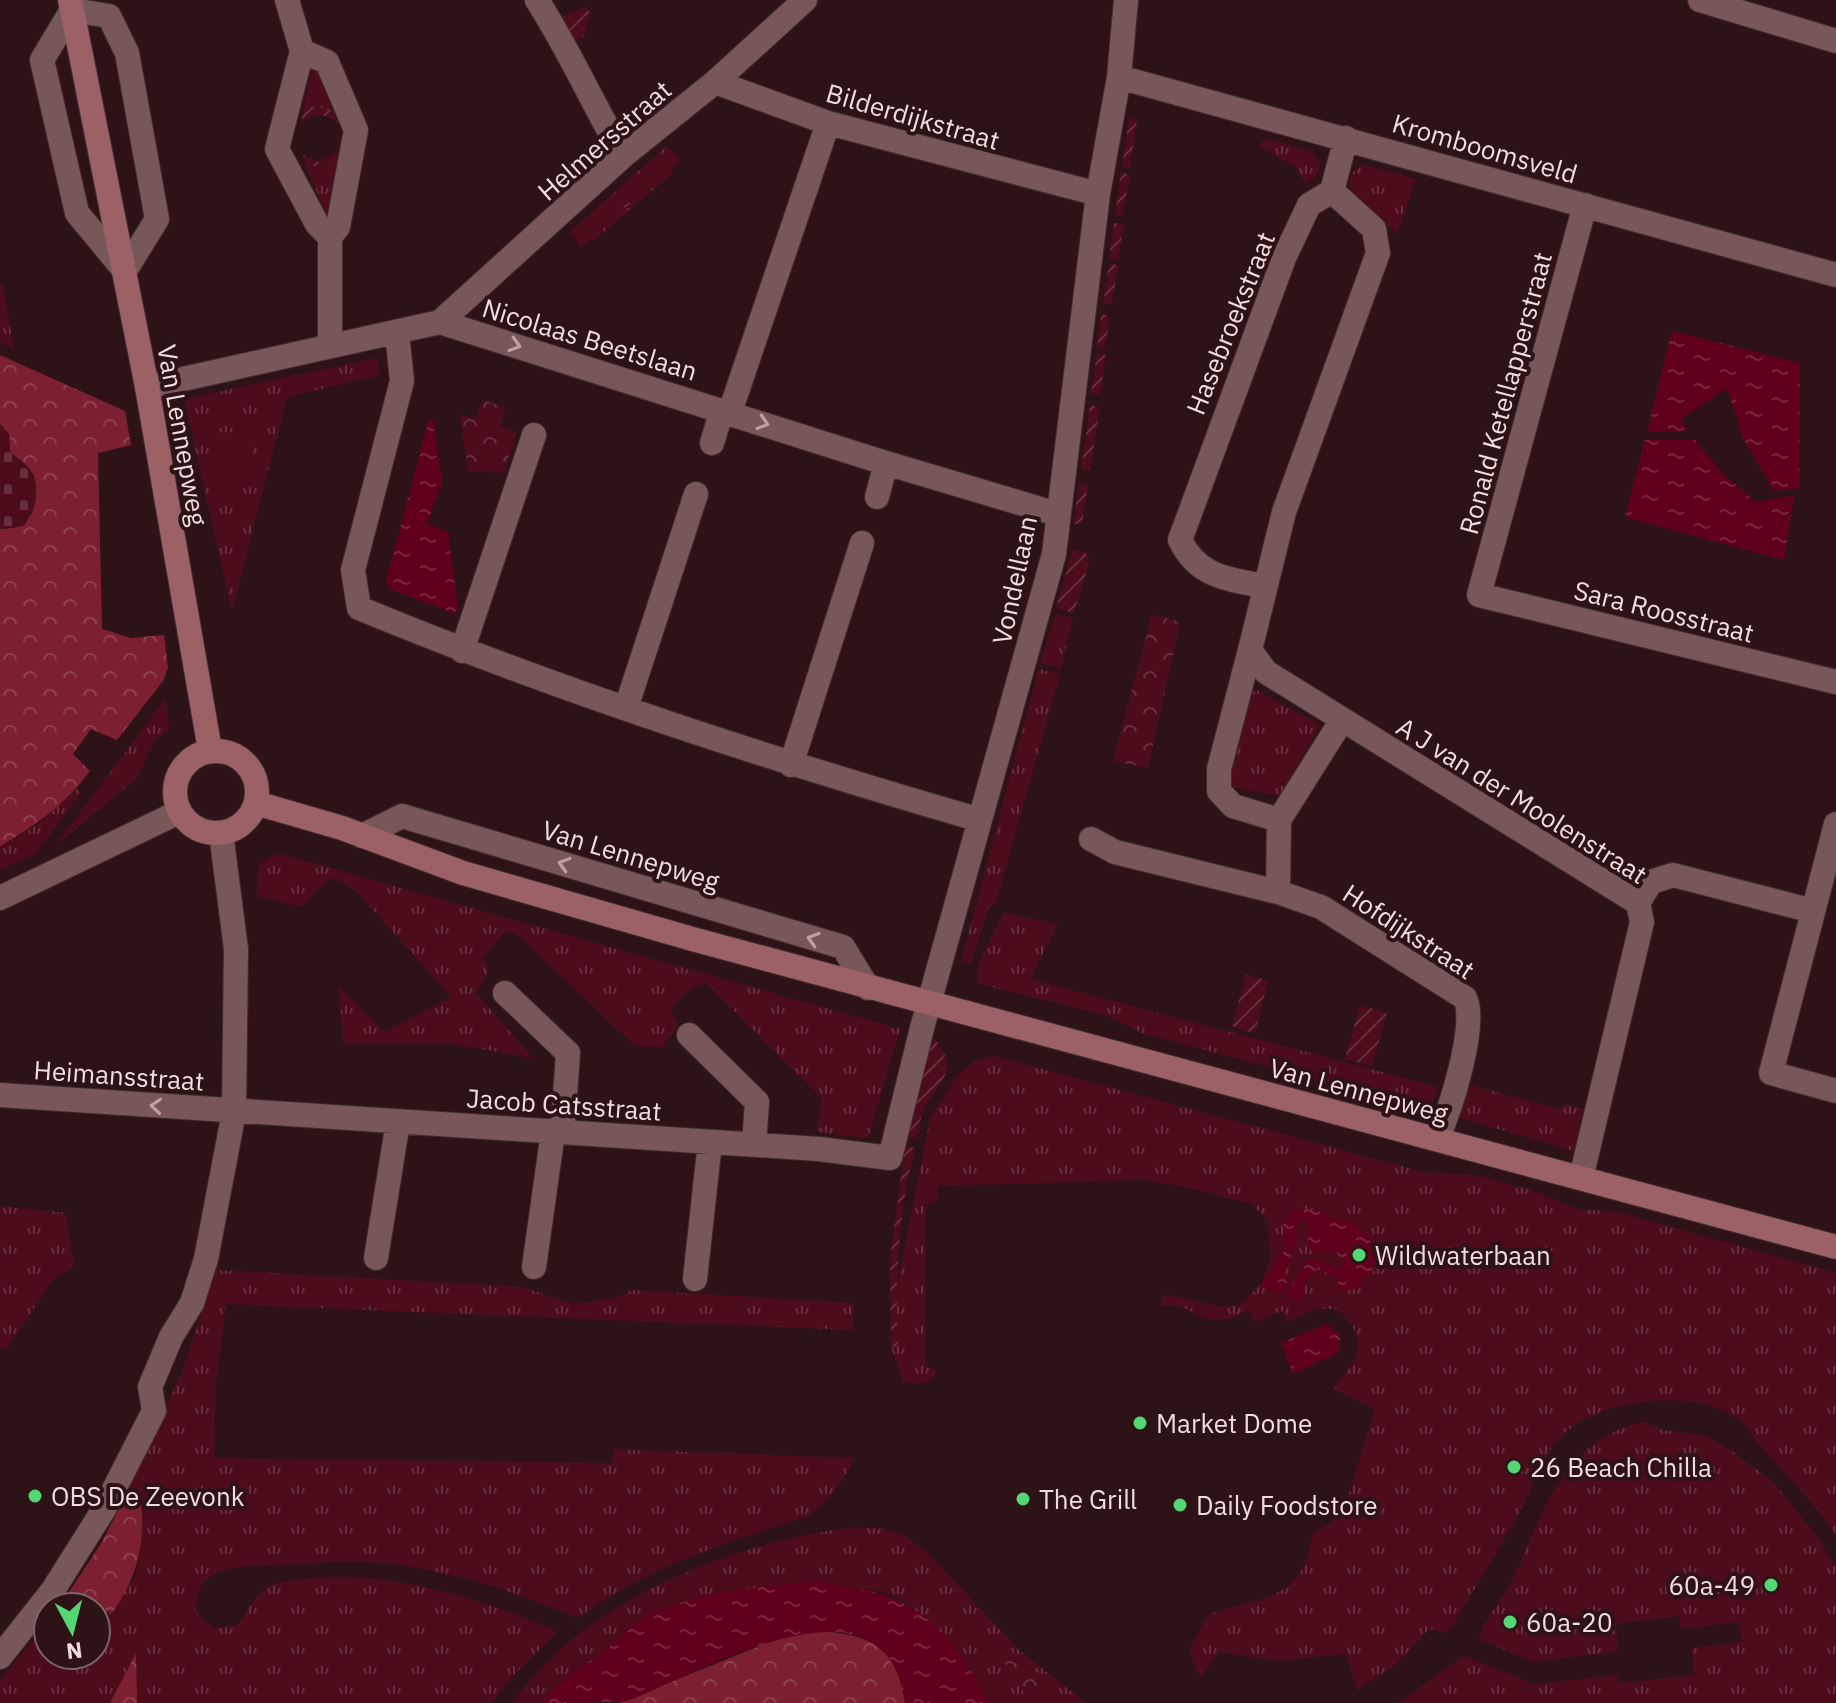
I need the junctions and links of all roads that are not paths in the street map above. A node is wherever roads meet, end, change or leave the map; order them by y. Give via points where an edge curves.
1 (287, 0) edge
2 (537, 0) edge
3 (805, 0) edge
4 (1126, 0) edge
5 (1700, 0) edge
6 (71, 5) edge
7 (1836, 41) edge
8 (302, 51) junction
9 (1119, 77) junction
10 (715, 82) junction
11 (828, 123) junction
12 (1346, 138) junction
13 (623, 156) junction
14 (1332, 191) junction
15 (1098, 194) junction
16 (1585, 205) junction
17 (330, 237) junction
18 (125, 271) junction
19 (1836, 275) edge
20 (440, 322) junction
21 (397, 333) junction
22 (330, 346) junction
23 (147, 387) junction
24 (726, 411) junction
25 (534, 435) dead end
26 (712, 443) dead end
27 (886, 463) junction
28 (696, 494) dead end
29 (877, 497) dead end
30 (1057, 514) junction
31 (862, 543) dead end
32 (1264, 586) junction
33 (1479, 595) joint
34 (1250, 650) junction
35 (462, 651) junction
36 (1836, 682) edge
37 (626, 708) junction
38 (1342, 720) junction
39 (210, 750) junction
40 (791, 765) junction
41 (256, 803) junction
42 (179, 812) junction
43 (980, 820) junction
44 (1279, 820) junction
45 (1836, 824) edge
46 (221, 833) junction
47 (362, 836) junction
48 (1091, 839) dead end
49 (1829, 877) edge
50 (1278, 892) junction
51 (0, 898) edge
52 (1638, 903) junction
53 (1813, 911) junction
54 (868, 988) junction
55 (505, 993) dead end
56 (929, 1005) junction
57 (689, 1035) dead end
58 (1836, 1091) edge
59 (0, 1095) edge
60 (234, 1112) junction
61 (398, 1122) junction
62 (553, 1132) junction
63 (1437, 1139) junction
64 (710, 1142) junction
65 (754, 1145) junction
66 (890, 1158) joint
67 (1581, 1178) junction
68 (1836, 1247) edge
69 (376, 1258) dead end
70 (534, 1267) dead end
71 (695, 1279) dead end
72 (0, 1657) edge

1 - 8 street
2 - 13 street via 569,49 579,79
3 - 10 street, Helmersstraat
4 - 9 street, Vondellaan
5 - 7 street
6 - 18 main road, Van Lennepweg
6 - 18 street, Van Lennepweg via 42,60 77,213
6 - 18 street via 109,16 127,53 157,219
8 - 17 street via 277,149 317,224
8 - 17 street via 327,62 356,130 338,227
9 - 12 street, Kromboomsveld
9 - 15 street, Vondellaan
10 - 11 street, Bilderdijkstraat
10 - 13 street, Helmersstraat
11 - 15 street, Bilderdijkstraat
11 - 24 street
12 - 14 street
12 - 16 street, Kromboomsveld
13 - 20 street, Helmersstraat
14 - 32 street via 1374,229 1378,253 1284,512
14 - 32 street, Hasebroekstraat via 1309,205 1284,258 1180,540 1190,559 1214,577
15 - 30 street, Vondellaan
16 - 19 street, Kromboomsveld
16 - 33 street, Ronald Ketellapperstraat
17 - 22 street
18 - 23 main road, Van Lennepweg
20 - 21 street
20 -> 24 street, Nicolaas Beetslaan
21 - 22 street
21 - 35 street via 402,381 353,570 359,608
22 - 23 street
23 - 39 main road, Van Lennepweg
24 - 26 street, Nicolaas Beetslaan
24 -> 27 street, Nicolaas Beetslaan
25 - 35 street
27 - 29 street
27 - 30 street, Nicolaas Beetslaan
28 - 37 street
30 - 43 street, Vondellaan via 1050,569
31 - 40 street
32 - 34 street
33 - 36 street, Sara Roosstraat
34 - 38 street, A J van der Moolenstraat via 1266,672
34 - 44 street via 1219,769 1219,791 1233,806
35 - 37 street
37 - 40 street
38 - 44 street
38 - 52 street, A J van der Moolenstraat
39 - 41 main road via 245,762 255,779
39 - 42 main road via 190,759 177,777 174,795
40 - 43 street
41 - 46 main road via 240,825
41 - 47 main road, Van Lennepweg
42 - 46 main road via 197,829
42 - 51 street
43 - 56 street, Vondellaan
44 - 50 street
45 - 49 street
46 - 60 street via 236,949
47 - 54 main road, Van Lennepweg via 463,873
54 -> 47 street, Van Lennepweg via 843,947 402,816
48 - 50 street, Hofdijkstraat via 1115,852
49 - 53 street
50 - 63 street, Hofdijkstraat via 1321,907 1465,998 1470,1007 1467,1030
52 - 53 street via 1651,882 1673,875
52 - 67 street, A J van der Moolenstraat via 1642,922
53 - 58 street via 1771,1073
54 - 56 main road, Van Lennepweg
55 - 62 street via 568,1053 563,1124
56 - 63 main road, Van Lennepweg
56 - 66 street, Vondellaan
57 - 65 street via 757,1102
60 -> 59 street, Heimansstraat
60 - 61 street, Jacob Catsstraat
60 - 72 street via 206,1259 192,1303 150,1387 154,1411 104,1509 53,1590
61 - 62 street, Jacob Catsstraat
61 - 69 street
62 - 64 street, Jacob Catsstraat
62 - 70 street
63 - 67 main road, Van Lennepweg
64 - 65 street, Jacob Catsstraat
64 - 71 street
65 - 66 street, Jacob Catsstraat
67 - 68 main road, Van Lennepweg

